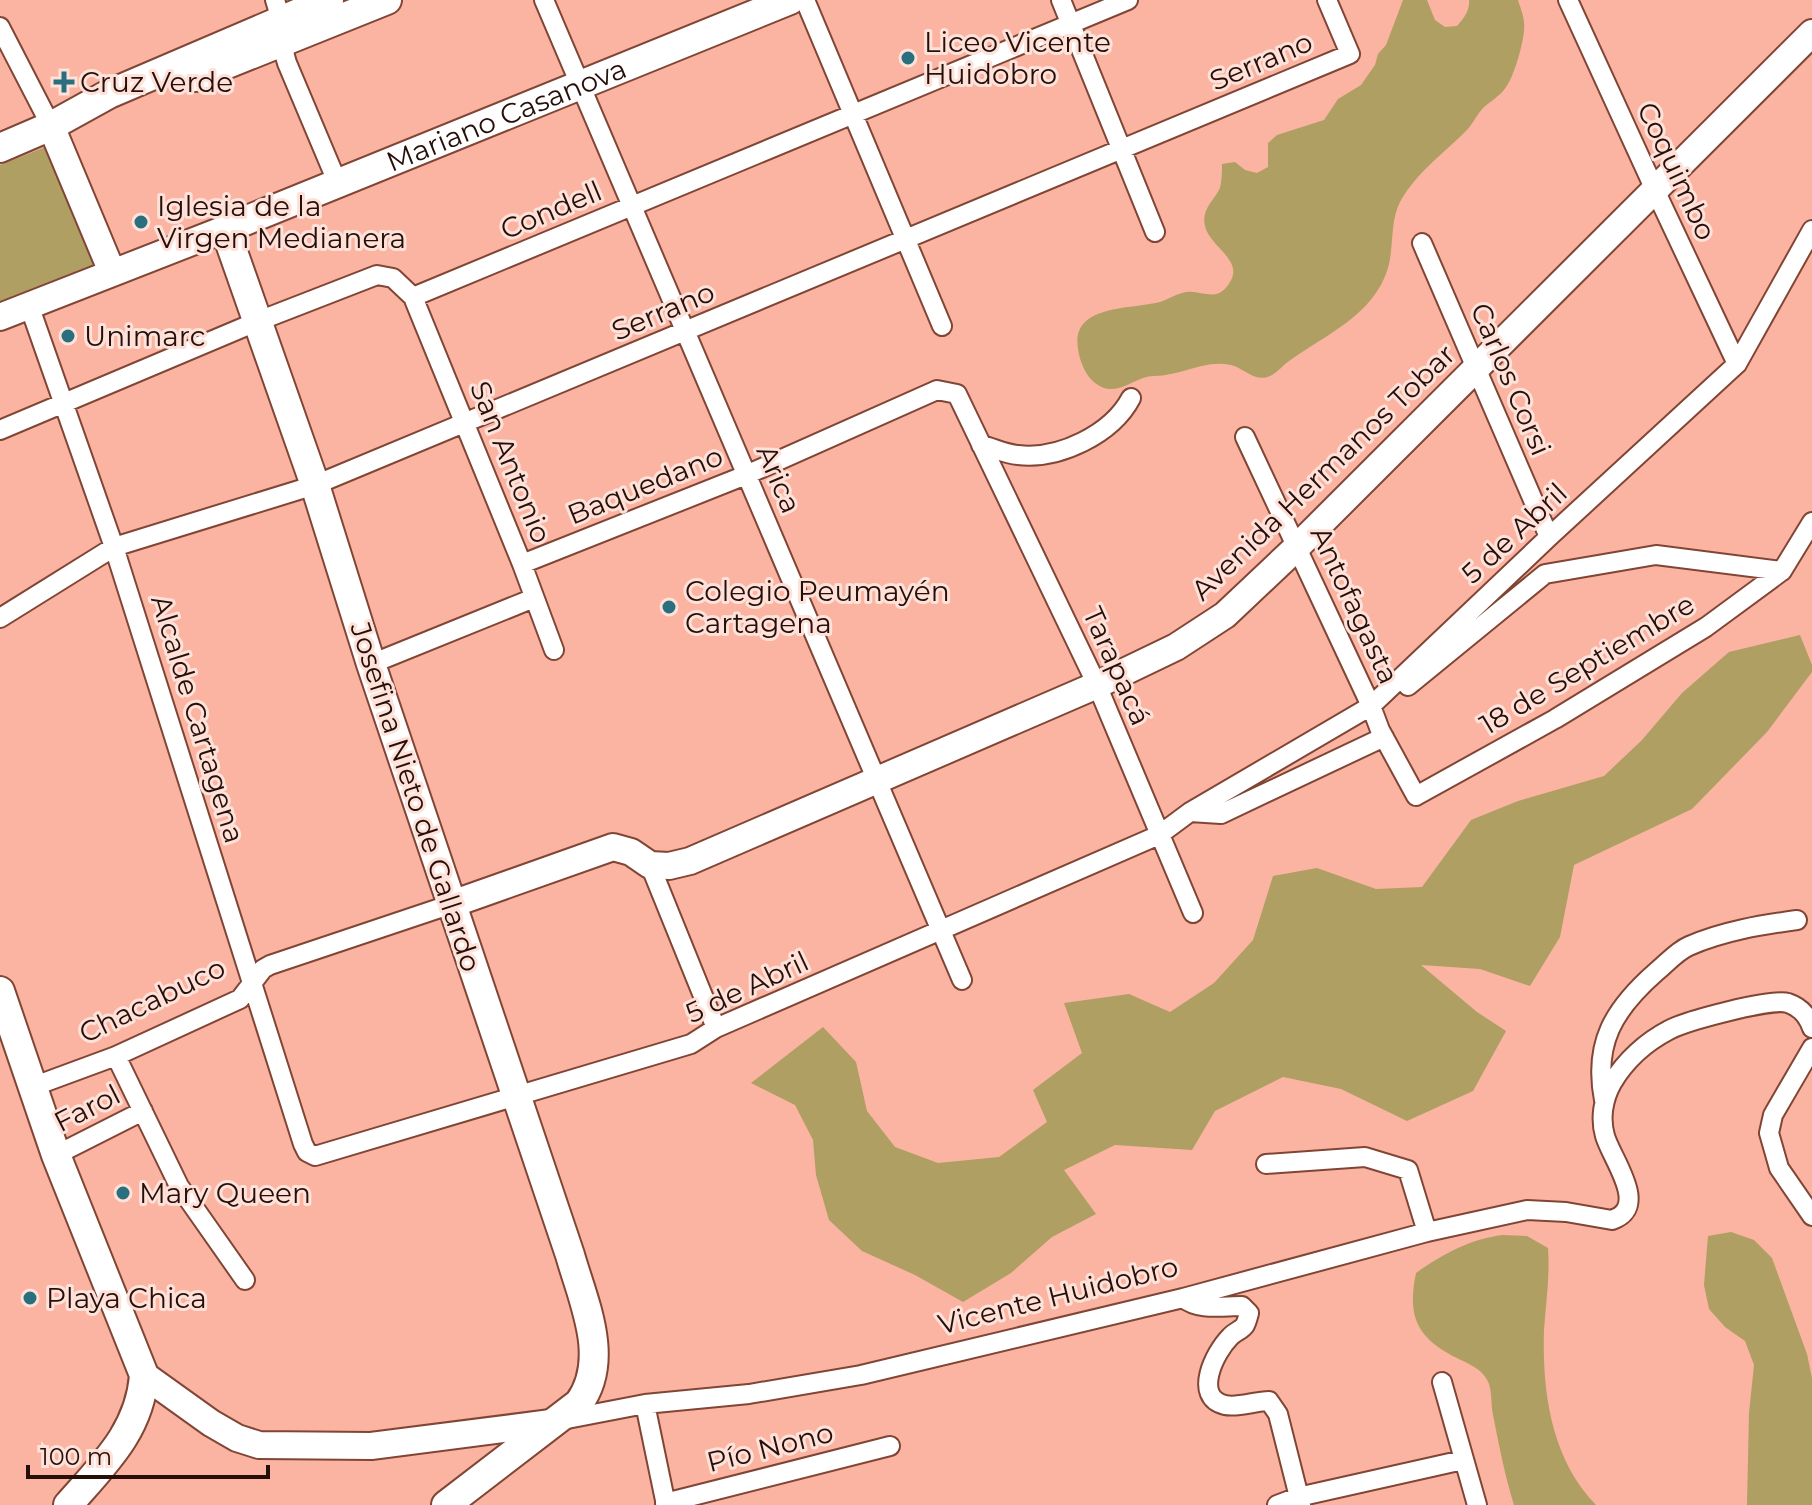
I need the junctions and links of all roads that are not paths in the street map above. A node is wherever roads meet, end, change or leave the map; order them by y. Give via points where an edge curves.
1 (329, 0) edge
2 (387, 0) edge
3 (544, 0) edge
4 (790, 0) edge
5 (805, 0) edge
6 (1061, 0) edge
7 (1128, 0) edge
8 (1327, 0) edge
9 (1568, 0) edge
10 (278, 21) edge
11 (1071, 24) junction
12 (0, 27) edge
13 (1812, 33) edge
14 (581, 85) junction
15 (853, 114) junction
16 (51, 126) junction
17 (0, 148) edge
18 (1122, 149) junction
19 (338, 184) junction
20 (1655, 190) junction
21 (632, 206) junction
22 (225, 229) junction
23 (1812, 230) edge
24 (1155, 232) dead end
25 (906, 239) junction
26 (1422, 243) dead end
27 (112, 272) junction
28 (413, 297) junction
29 (29, 305) junction
30 (0, 317) edge
31 (256, 322) junction
32 (942, 326) dead end
33 (685, 331) junction
34 (1737, 364) junction
35 (1476, 368) junction
36 (1131, 398) dead end
37 (63, 403) junction
38 (465, 423) junction
39 (0, 430) edge
40 (1245, 437) dead end
41 (981, 445) junction
42 (746, 475) junction
43 (315, 485) junction
44 (1812, 522) edge
45 (1549, 537) junction
46 (114, 547) junction
47 (1297, 547) junction
48 (522, 564) junction
49 (1782, 571) junction
50 (534, 598) junction
51 (0, 618) edge
52 (554, 650) dead end
53 (371, 664) junction
54 (1097, 685) junction
55 (1371, 706) junction
56 (1384, 737) junction
57 (876, 780) junction
58 (1416, 796) joint
59 (1190, 812) junction
60 (1159, 835) junction
61 (650, 865) junction
62 (452, 904) junction
63 (1193, 913) dead end
64 (1797, 920) dead end
65 (941, 930) junction
66 (962, 980) dead end
67 (252, 985) junction
68 (0, 991) edge
69 (716, 1028) junction
70 (1812, 1028) edge
71 (1811, 1051) edge
72 (116, 1056) junction
73 (32, 1087) junction
74 (516, 1098) junction
75 (1604, 1102) junction
76 (143, 1111) junction
77 (307, 1152) joint
78 (56, 1155) junction
79 (1266, 1164) dead end
80 (1812, 1216) edge
81 (1427, 1232) junction
82 (245, 1280) dead end
83 (1183, 1298) junction
84 (144, 1375) junction
85 (1442, 1382) dead end
86 (645, 1404) junction
87 (551, 1423) junction
88 (890, 1446) dead end
89 (1463, 1460) junction
90 (1300, 1501) edge
91 (665, 1504) edge
92 (68, 1505) edge
93 (446, 1505) edge
94 (1277, 1505) edge
95 (1477, 1505) edge

1 - 10 main road
2 - 10 main road
3 - 14 street, Arica
4 - 14 main road, Mariano Casanova
5 - 15 street
6 - 11 street
7 - 11 street, Condell
8 - 18 street, Serrano via 1350,54
9 - 20 street, Coquimbo
10 - 16 main road via 112,110
10 - 19 street
11 - 15 street, Condell
11 - 18 street
12 - 16 street
13 - 20 street, Avenida Hermanos Tobar
14 - 19 main road, Mariano Casanova
14 - 21 street, Arica
15 - 21 street, Condell
15 - 25 street
16 - 17 main road
16 - 27 street
18 - 24 street
18 - 25 street, Serrano
19 - 22 main road, Mariano Casanova
20 - 34 street, Coquimbo
20 - 35 street, Avenida Hermanos Tobar
21 - 28 street, Condell
21 - 33 street, Arica
22 - 27 street, Mariano Casanova
22 - 31 main road, Josefina Nieto de Gallardo
23 - 34 street, 5 de Abril
25 - 32 street
25 - 33 street, Serrano
26 - 35 street, Carlos Corsi
27 - 29 street, Mariano Casanova
28 - 31 street via 393,278 377,275
28 - 38 street, San Antonio
29 - 30 street, Mariano Casanova
29 - 37 street, Alcalde Cartagena
31 - 37 street
31 - 43 main road, Josefina Nieto de Gallardo
33 - 38 street, Serrano
33 - 42 street, Arica
34 - 45 street, 5 de Abril
35 - 45 street, Carlos Corsi
35 - 47 street, Avenida Hermanos Tobar
36 - 41 street via 1103,430 1074,445 1021,456
37 - 39 street
37 - 46 street, Alcalde Cartagena
38 - 43 street, Serrano
38 - 48 street, San Antonio
40 - 47 street, Antofagasta
41 - 42 street, Baquedano via 957,394 937,390
41 - 54 street, Tarapacá
42 - 48 street, Baquedano
42 - 57 street, Arica
43 - 46 street, Serrano
43 - 53 main road, Josefina Nieto de Gallardo
44 - 49 street
45 - 55 street, 5 de Abril
46 - 51 street, Serrano
46 - 67 street, Alcalde Cartagena
47 - 54 street, Avenida Hermanos Tobar via 1204,631
47 - 55 street, Antofagasta
48 - 50 street, San Antonio
49 - 55 street via 1656,555 1545,574 1398,694
49 - 58 street, 18 de Septiembre via 1693,635
50 - 52 street, San Antonio
50 - 53 street
53 - 62 main road, Josefina Nieto de Gallardo
54 - 57 street, Avenida Hermanos Tobar
54 - 60 street, Tarapacá
55 - 56 street, Antofagasta
55 - 59 street, 5 de Abril
56 - 58 street, Antofagasta
56 - 59 street via 1221,814
57 - 61 street, Avenida Hermanos Tobar via 690,861
57 - 65 street, Arica
59 - 60 street, 5 de Abril
60 - 63 street, Tarapacá
60 - 65 street, 5 de Abril
61 - 62 street, Chacabuco via 613,847
61 - 69 street
62 - 67 street, Chacabuco via 270,965
62 - 74 main road, Josefina Nieto de Gallardo
64 - 75 street via 1756,925 1687,946 1633,992 1604,1043
65 - 66 street, Arica
65 - 69 street, 5 de Abril
67 - 72 street, Chacabuco via 240,999
67 - 77 street, Alcalde Cartagena
68 - 73 main road
69 - 74 street, 5 de Abril via 691,1044
70 - 75 street via 1801,1010 1780,1001 1671,1029 1634,1055
71 - 80 street via 1777,1107 1769,1133 1779,1168
72 - 73 street, Chacabuco
72 - 76 street
73 - 78 main road
74 - 77 street, 5 de Abril via 315,1156
74 - 87 main road, Josefina Nieto de Gallardo via 592,1335 595,1368 590,1384 579,1403
75 - 81 street, Vicente Huidobro via 1605,1136 1629,1195 1628,1208 1618,1218 1527,1210
76 - 78 street, Farol
76 - 82 street via 179,1186
78 - 84 main road
79 - 81 street via 1365,1157 1408,1170
81 - 83 street, Vicente Huidobro
83 - 86 street, Vicente Huidobro via 861,1375
83 - 90 street via 1192,1305 1242,1306 1249,1313 1245,1326 1230,1336 1213,1363 1209,1395 1227,1406 1269,1401 1278,1414
84 - 87 street, Vicente Huidobro via 211,1423 259,1445 371,1446
84 - 92 main road via 141,1402 122,1443
85 - 89 street
86 - 87 street, Vicente Huidobro
86 - 91 street
87 - 93 main road
88 - 91 street, Pío Nono
89 - 90 street
89 - 95 street
90 - 94 street

